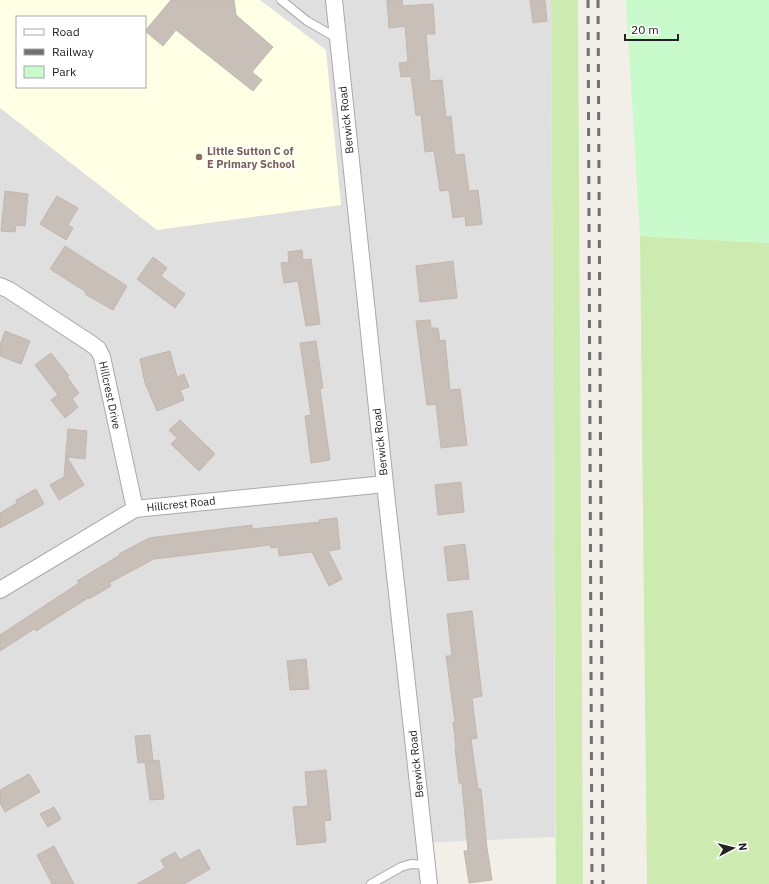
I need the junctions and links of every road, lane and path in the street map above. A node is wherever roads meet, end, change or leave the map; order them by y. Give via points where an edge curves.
1 (281, 0) edge
2 (334, 0) edge
3 (338, 38) junction
4 (0, 286) edge
5 (384, 484) junction
6 (135, 509) junction
7 (0, 590) edge
8 (428, 865) junction
9 (371, 884) edge
10 (429, 884) edge

1 - 3 lane via 307,21
2 - 3 street, Berwick Road
3 - 5 street, Berwick Road
4 - 6 street, Hillcrest Drive via 98,349 102,357
5 - 6 street, Hillcrest Road
5 - 8 street, Berwick Road
6 - 7 street, Hillcrest Road
8 - 9 lane via 411,864 401,867
8 - 10 street, Berwick Road

